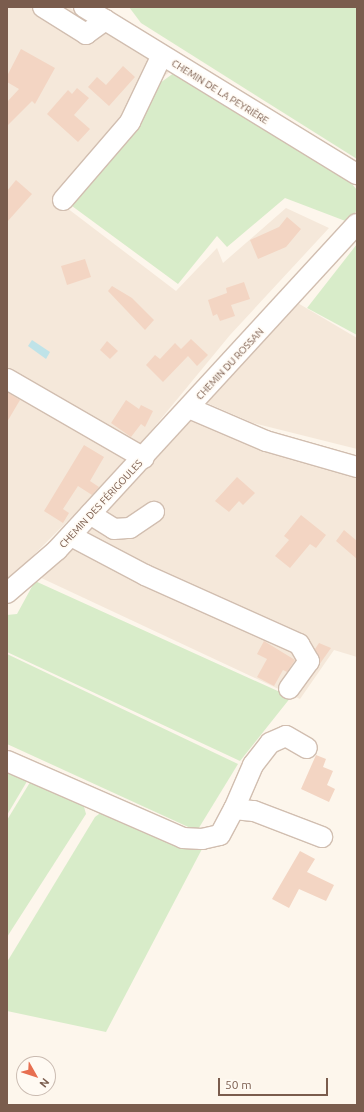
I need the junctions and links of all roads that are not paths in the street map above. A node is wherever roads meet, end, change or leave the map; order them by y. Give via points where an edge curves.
1 (43, 7) edge
2 (84, 7) edge
3 (105, 20) junction
4 (162, 55) junction
5 (357, 174) edge
6 (63, 200) dead end
7 (357, 224) edge
8 (7, 379) edge
9 (190, 408) junction
10 (144, 458) junction
11 (357, 466) edge
12 (154, 512) dead end
13 (90, 514) junction
14 (70, 536) junction
15 (7, 593) edge
16 (289, 689) dead end
17 (307, 748) dead end
18 (7, 761) edge
19 (234, 809) junction
20 (322, 837) dead end

1 - 3 street via 86,34
2 - 3 street, CHEMIN DE LA PEYRIÈRE
3 - 4 street, CHEMIN DE LA PEYRIÈRE
4 - 5 street, CHEMIN DE LA PEYRIÈRE
4 - 6 street via 130,122
7 - 9 street, CHEMIN DU ROSSAN
8 - 10 street
9 - 10 street, CHEMIN DES FÉRIGOULES
9 - 11 street, CHEMIN DU ROSSAN via 266,441
10 - 13 street, CHEMIN DES FÉRIGOULES
12 - 13 street via 130,528 114,529
13 - 14 street, CHEMIN DES FÉRIGOULES
14 - 15 street, CHEMIN DES FÉRIGOULES
14 - 16 street via 145,575 298,644 309,661
17 - 19 street via 286,736 270,743 253,765
18 - 19 street via 183,838 202,839 220,835
19 - 20 street via 254,811

